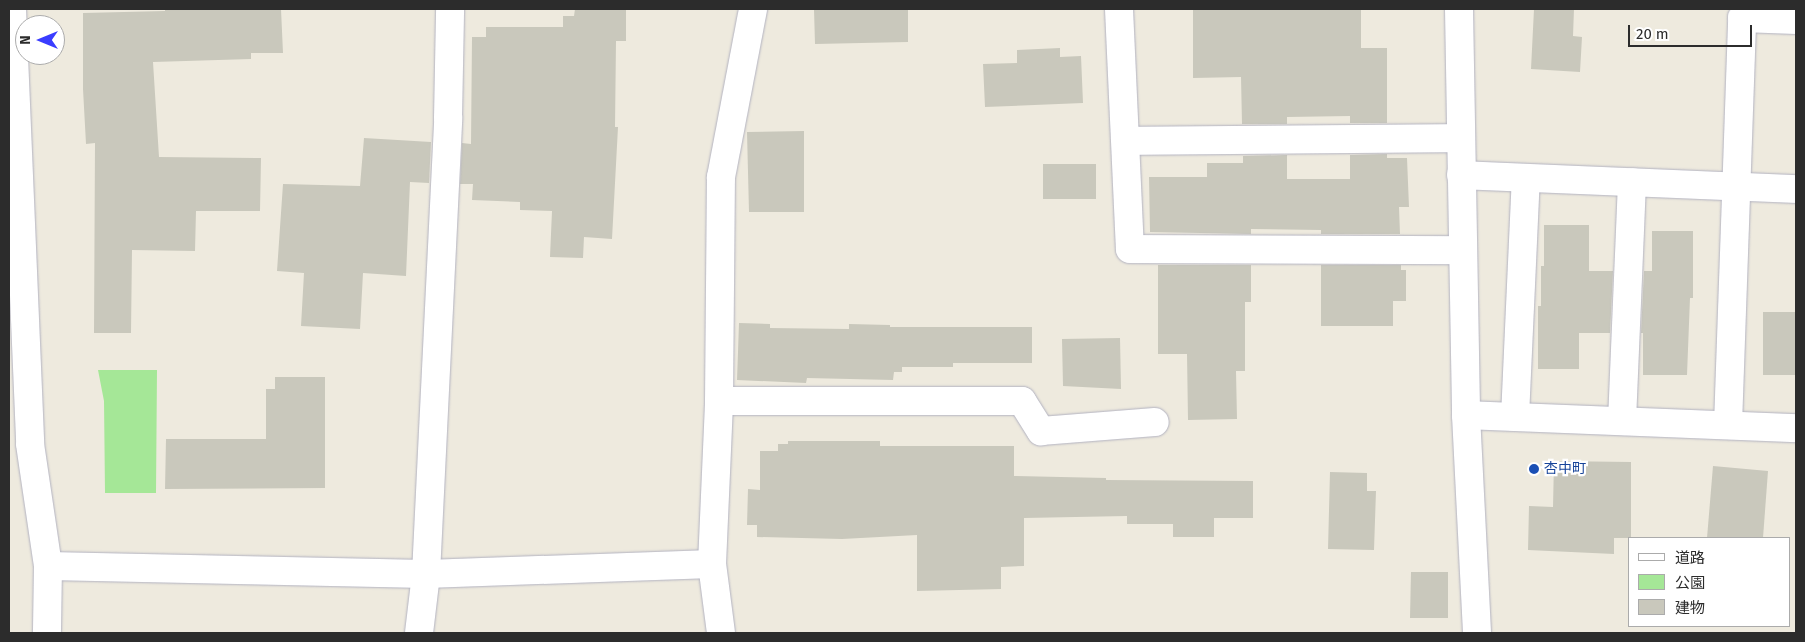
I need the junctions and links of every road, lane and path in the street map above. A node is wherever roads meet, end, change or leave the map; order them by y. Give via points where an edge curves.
1 (12, 9) edge
2 (450, 9) edge
3 (752, 9) edge
4 (1119, 9) edge
5 (1459, 9) edge
6 (1796, 20) edge
7 (1460, 138) junction
8 (1126, 140) junction
9 (1461, 175) junction
10 (1526, 178) junction
11 (1632, 182) junction
12 (1736, 187) junction
13 (1796, 190) edge
14 (1463, 250) junction
15 (719, 401) junction
16 (1466, 415) junction
17 (1515, 417) junction
18 (1622, 421) junction
19 (1156, 422) dead end
20 (1728, 425) junction
21 (1796, 428) edge
22 (712, 564) junction
23 (48, 566) junction
24 (426, 574) junction
25 (46, 633) edge
26 (419, 633) edge
27 (721, 633) edge
28 (1477, 633) edge

1 - 23 street via 30,444
2 - 24 street via 448,118
3 - 15 street via 720,177
4 - 8 street
5 - 7 street
6 - 12 street via 1742,18
7 - 8 street
7 - 9 street
8 - 14 street via 1130,249
9 - 10 street
9 - 14 street
10 - 11 street
10 - 17 street
11 - 12 street
11 - 18 street
12 - 13 street
12 - 20 street
14 - 16 street
15 - 19 street via 1022,401 1041,431
15 - 22 street
16 - 17 street
16 - 28 street
17 - 18 street
18 - 20 street
20 - 21 street
22 - 24 street
22 - 27 street
23 - 24 street
23 - 25 street
24 - 26 street

